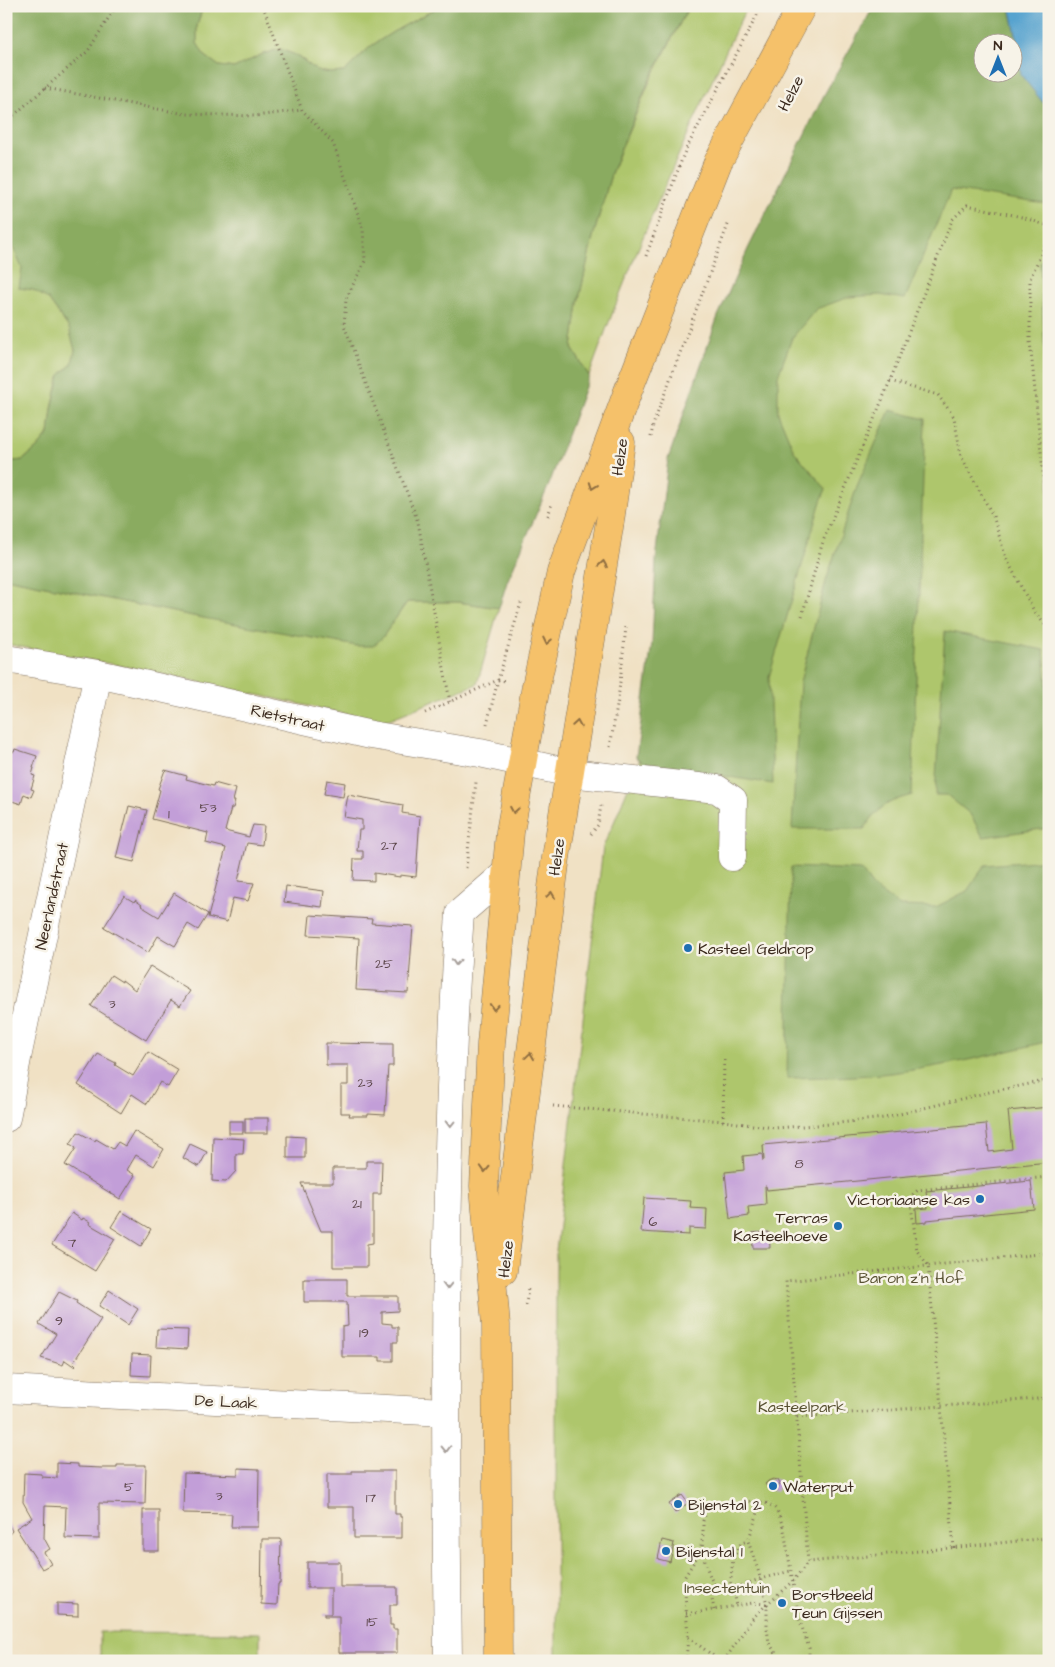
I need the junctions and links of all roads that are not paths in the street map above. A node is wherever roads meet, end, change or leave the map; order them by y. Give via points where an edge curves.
1 (802, 6) edge
2 (628, 391) junction
3 (6, 659) edge
4 (98, 674) junction
5 (523, 762) junction
6 (570, 772) junction
7 (732, 857) dead end
8 (506, 873) junction
9 (12, 1052) edge
10 (6, 1118) edge
11 (496, 1325) junction
12 (6, 1389) edge
13 (445, 1412) junction
14 (448, 1661) edge
15 (498, 1661) edge

1 - 2 main road, Helze via 718,162
2 -> 5 main road, Helze via 561,572
6 -> 2 main road, Helze
3 - 4 street, Rietstraat
4 - 5 street, Rietstraat via 371,735
4 - 9 street, Neerlandstraat
5 - 6 street, Rietstraat
5 -> 8 main road, Helze
6 - 7 street, Rietstraat via 717,789 733,800
11 -> 6 main road, Helze
8 -> 11 main road, Helze via 491,1044 484,1186
8 -> 13 street via 460,913 452,1026
9 - 10 street, Neerlandstraat
11 - 15 main road, Helze
12 - 13 street, De Laak
13 -> 14 street

